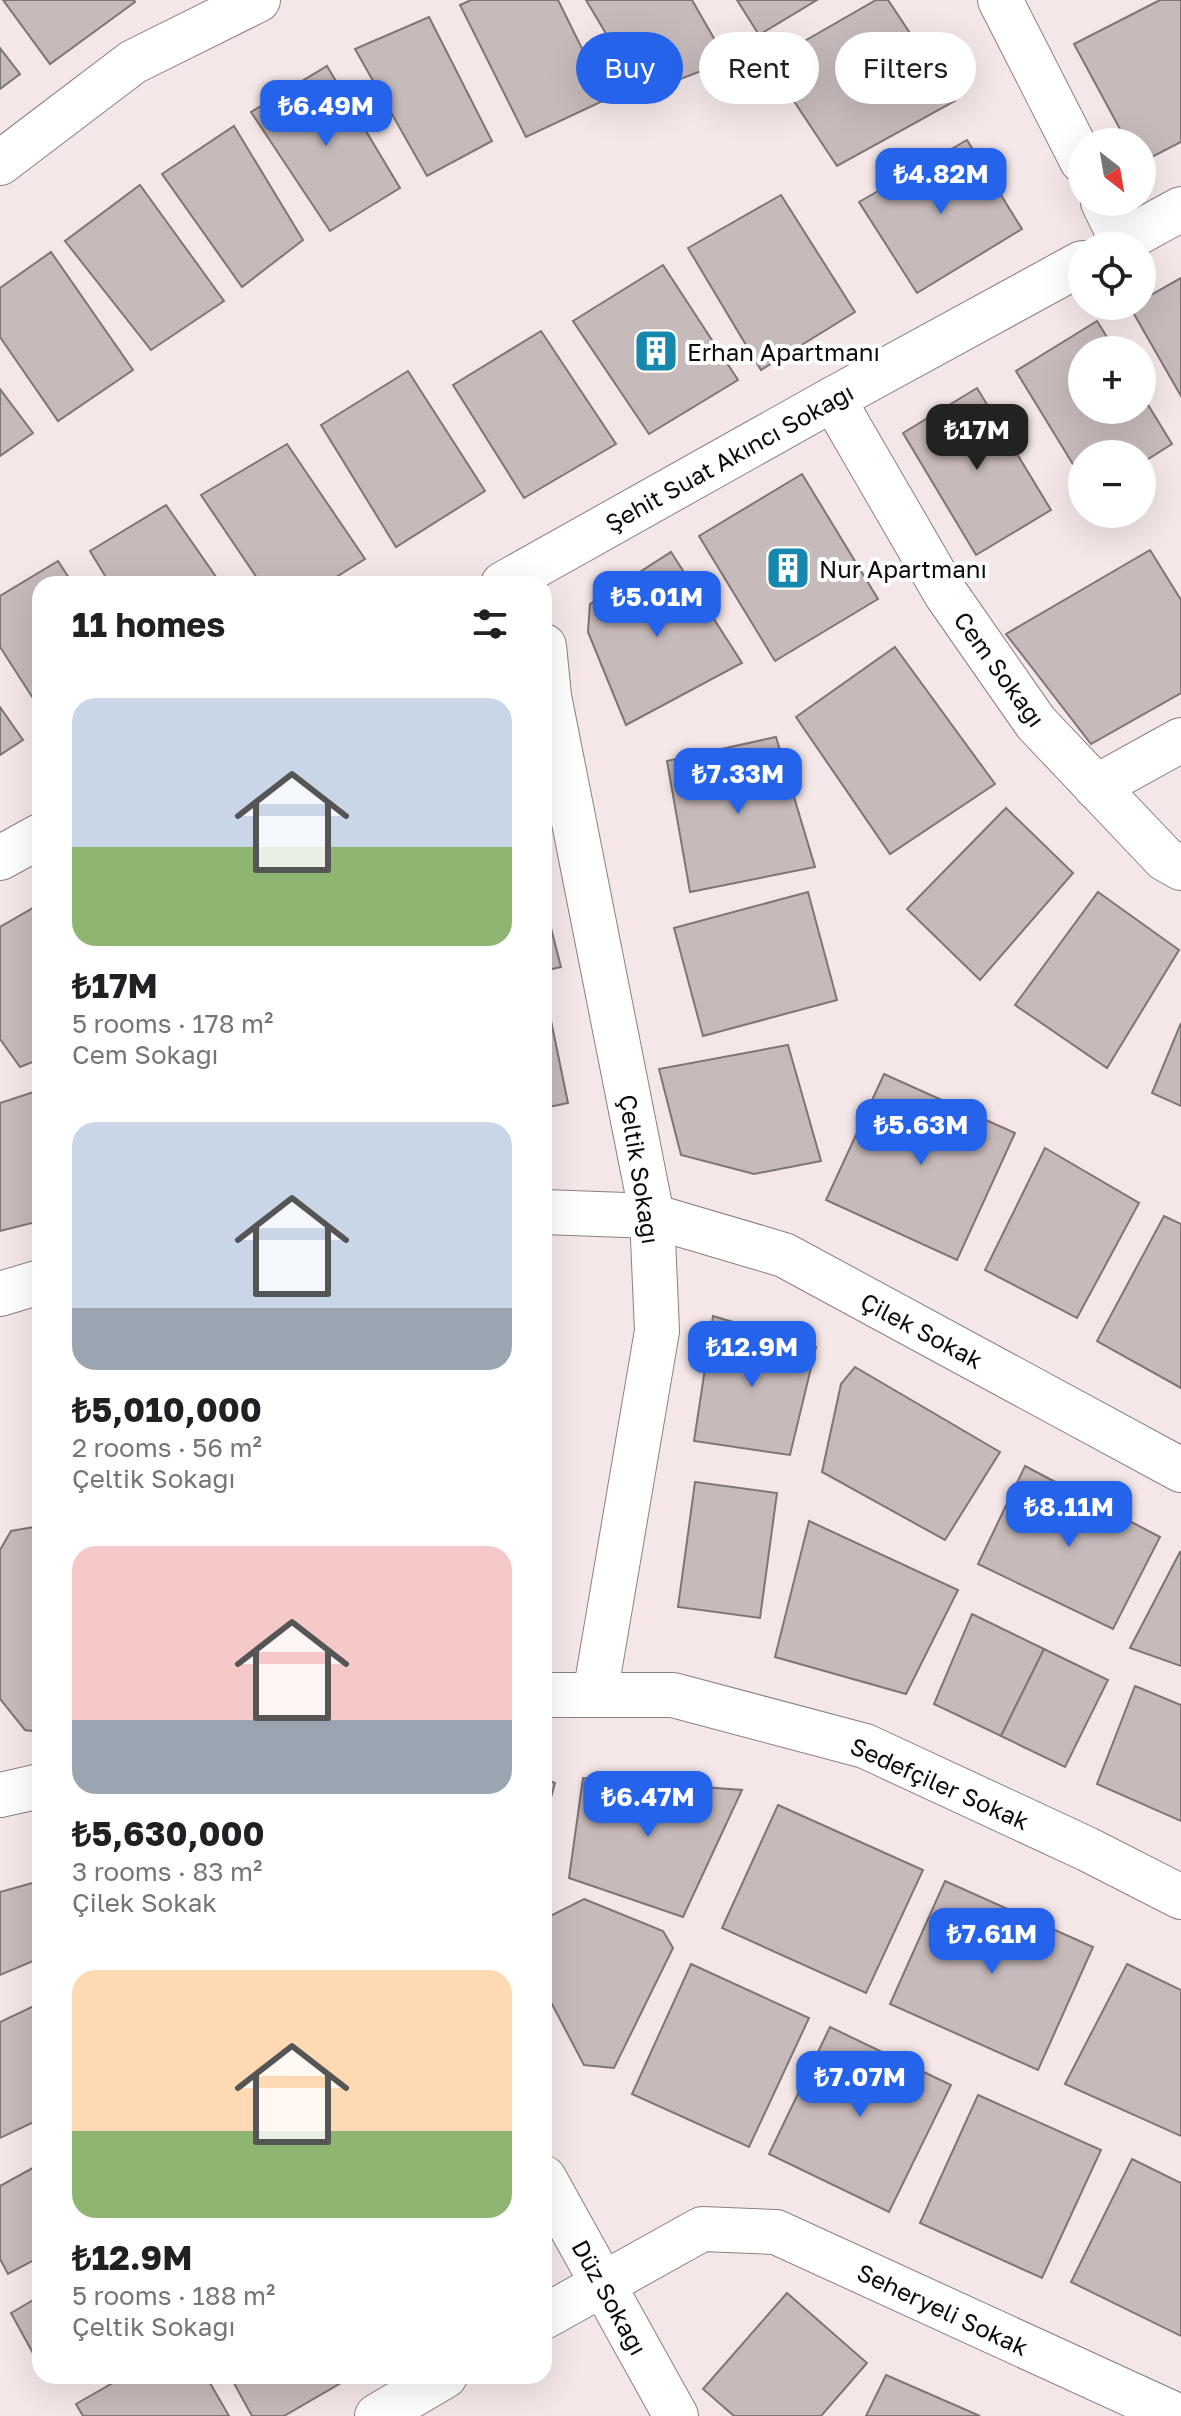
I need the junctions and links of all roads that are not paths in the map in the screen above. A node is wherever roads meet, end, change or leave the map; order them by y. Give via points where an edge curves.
1 (258, 0) edge
2 (1000, 0) edge
3 (1068, 134) edge
4 (0, 163) edge
5 (1181, 209) edge
6 (1140, 232) edge
7 (1068, 271) edge
8 (833, 399) junction
9 (529, 576) edge
10 (552, 711) edge
11 (1181, 740) edge
12 (1096, 787) junction
13 (32, 840) edge
14 (0, 858) edge
15 (1181, 868) edge
16 (552, 1212) edge
17 (652, 1216) junction
18 (32, 1284) edge
19 (0, 1294) edge
20 (1181, 1470) edge
21 (552, 1695) edge
22 (595, 1695) junction
23 (32, 1788) edge
24 (0, 1795) edge
25 (1181, 1897) edge
26 (552, 2192) edge
27 (602, 2283) junction
28 (552, 2312) edge
29 (431, 2384) edge
30 (377, 2416) edge
31 (676, 2416) edge
32 (1178, 2416) edge

1 - 4 street via 133,62
2 - 3 street
5 - 6 street
7 - 8 street, Şehit Suat Akıncı Sokağı
8 - 9 street, Şehit Suat Akıncı Sokağı
8 - 12 street, Cem Sokağı via 946,594 1036,723
10 - 17 street, Çeltik Sokağı
11 - 12 street
12 - 15 street, Cem Sokağı via 1165,859
13 - 14 street
16 - 17 street, Çilek Sokak
17 - 20 street, Çilek Sokak via 784,1255
17 - 22 street, Çeltik Sokağı via 657,1331
18 - 19 street
21 - 22 street, Sedefçiler Sokak
22 - 25 street, Sedefçiler Sokak via 673,1695 865,1746
23 - 24 street
26 - 27 street, Düz Sokağı
27 - 28 street
27 - 31 street, Düz Sokağı
27 - 32 street, Seheryeli Sokak via 702,2229 776,2232
29 - 30 street

